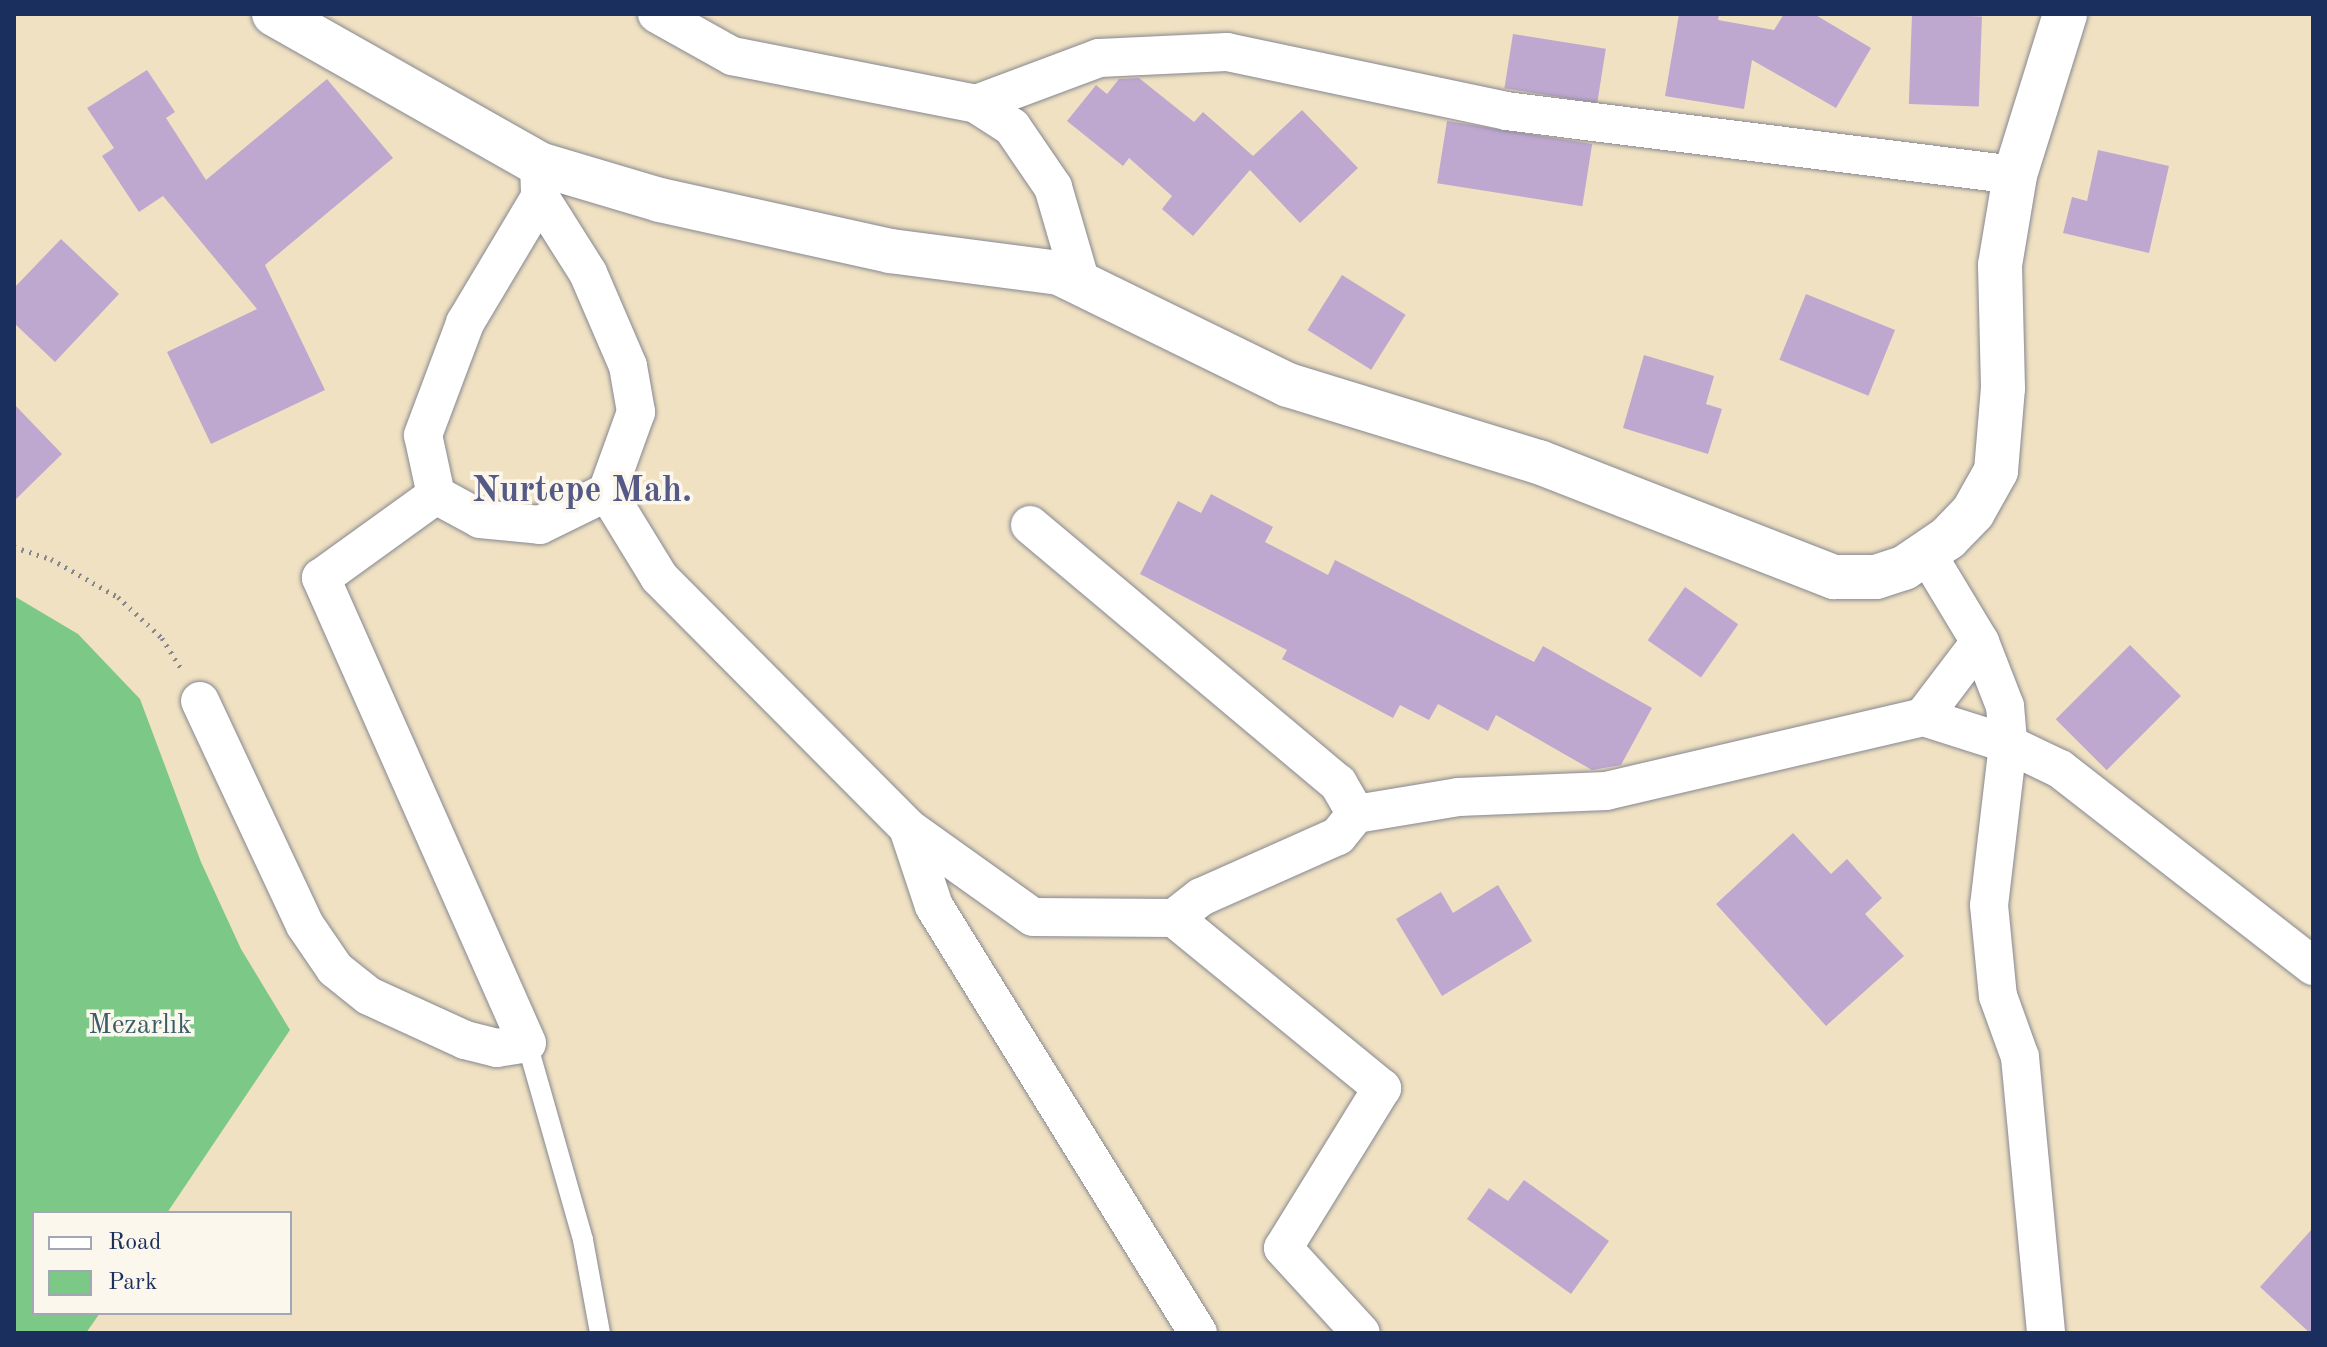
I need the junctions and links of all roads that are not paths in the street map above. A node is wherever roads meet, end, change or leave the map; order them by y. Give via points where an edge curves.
1 (274, 14) edge
2 (657, 14) edge
3 (2065, 14) edge
4 (976, 104) junction
5 (2015, 175) junction
6 (540, 180) junction
7 (1081, 283) junction
8 (607, 492) junction
9 (436, 495) junction
10 (1030, 525) dead end
11 (1927, 554) junction
12 (1980, 642) junction
13 (200, 701) road end
14 (1923, 717) junction
15 (2008, 744) junction
16 (1356, 814) junction
17 (908, 828) junction
18 (1174, 918) junction
19 (2313, 966) edge
20 (527, 1043) junction
21 (600, 1333) edge
22 (1198, 1333) edge
23 (1361, 1333) edge
24 (2046, 1333) edge

1 - 6 street
2 - 4 street via 732,56
3 - 5 street
4 - 5 street via 1099,58 1227,52 1506,111
4 - 7 street via 1012,127 1053,187
5 - 11 street via 2000,265 2003,388 1996,471 1973,512
6 - 7 street via 890,251 1059,273
6 - 8 street via 628,366 636,412
6 - 9 street via 465,323 423,435
7 - 11 street via 1288,385 1539,462 1834,577 1876,577
8 - 9 street via 540,525 480,519
8 - 17 street via 659,577
9 - 20 street via 321,578
10 - 16 street via 1338,783
11 - 12 street
12 - 14 street
12 - 15 street via 2005,706
13 - 20 street via 305,925 335,969 369,996 465,1040 497,1048
14 - 15 street
14 - 16 street via 1606,791 1459,797
15 - 19 street via 2060,769 2117,810
15 - 24 street via 1989,905 1998,996 2020,1057
16 - 18 street via 1338,836 1201,897
17 - 18 street via 1033,917
17 - 22 street via 934,906
18 - 23 street via 1382,1088 1283,1248
20 - 21 lane via 583,1240

